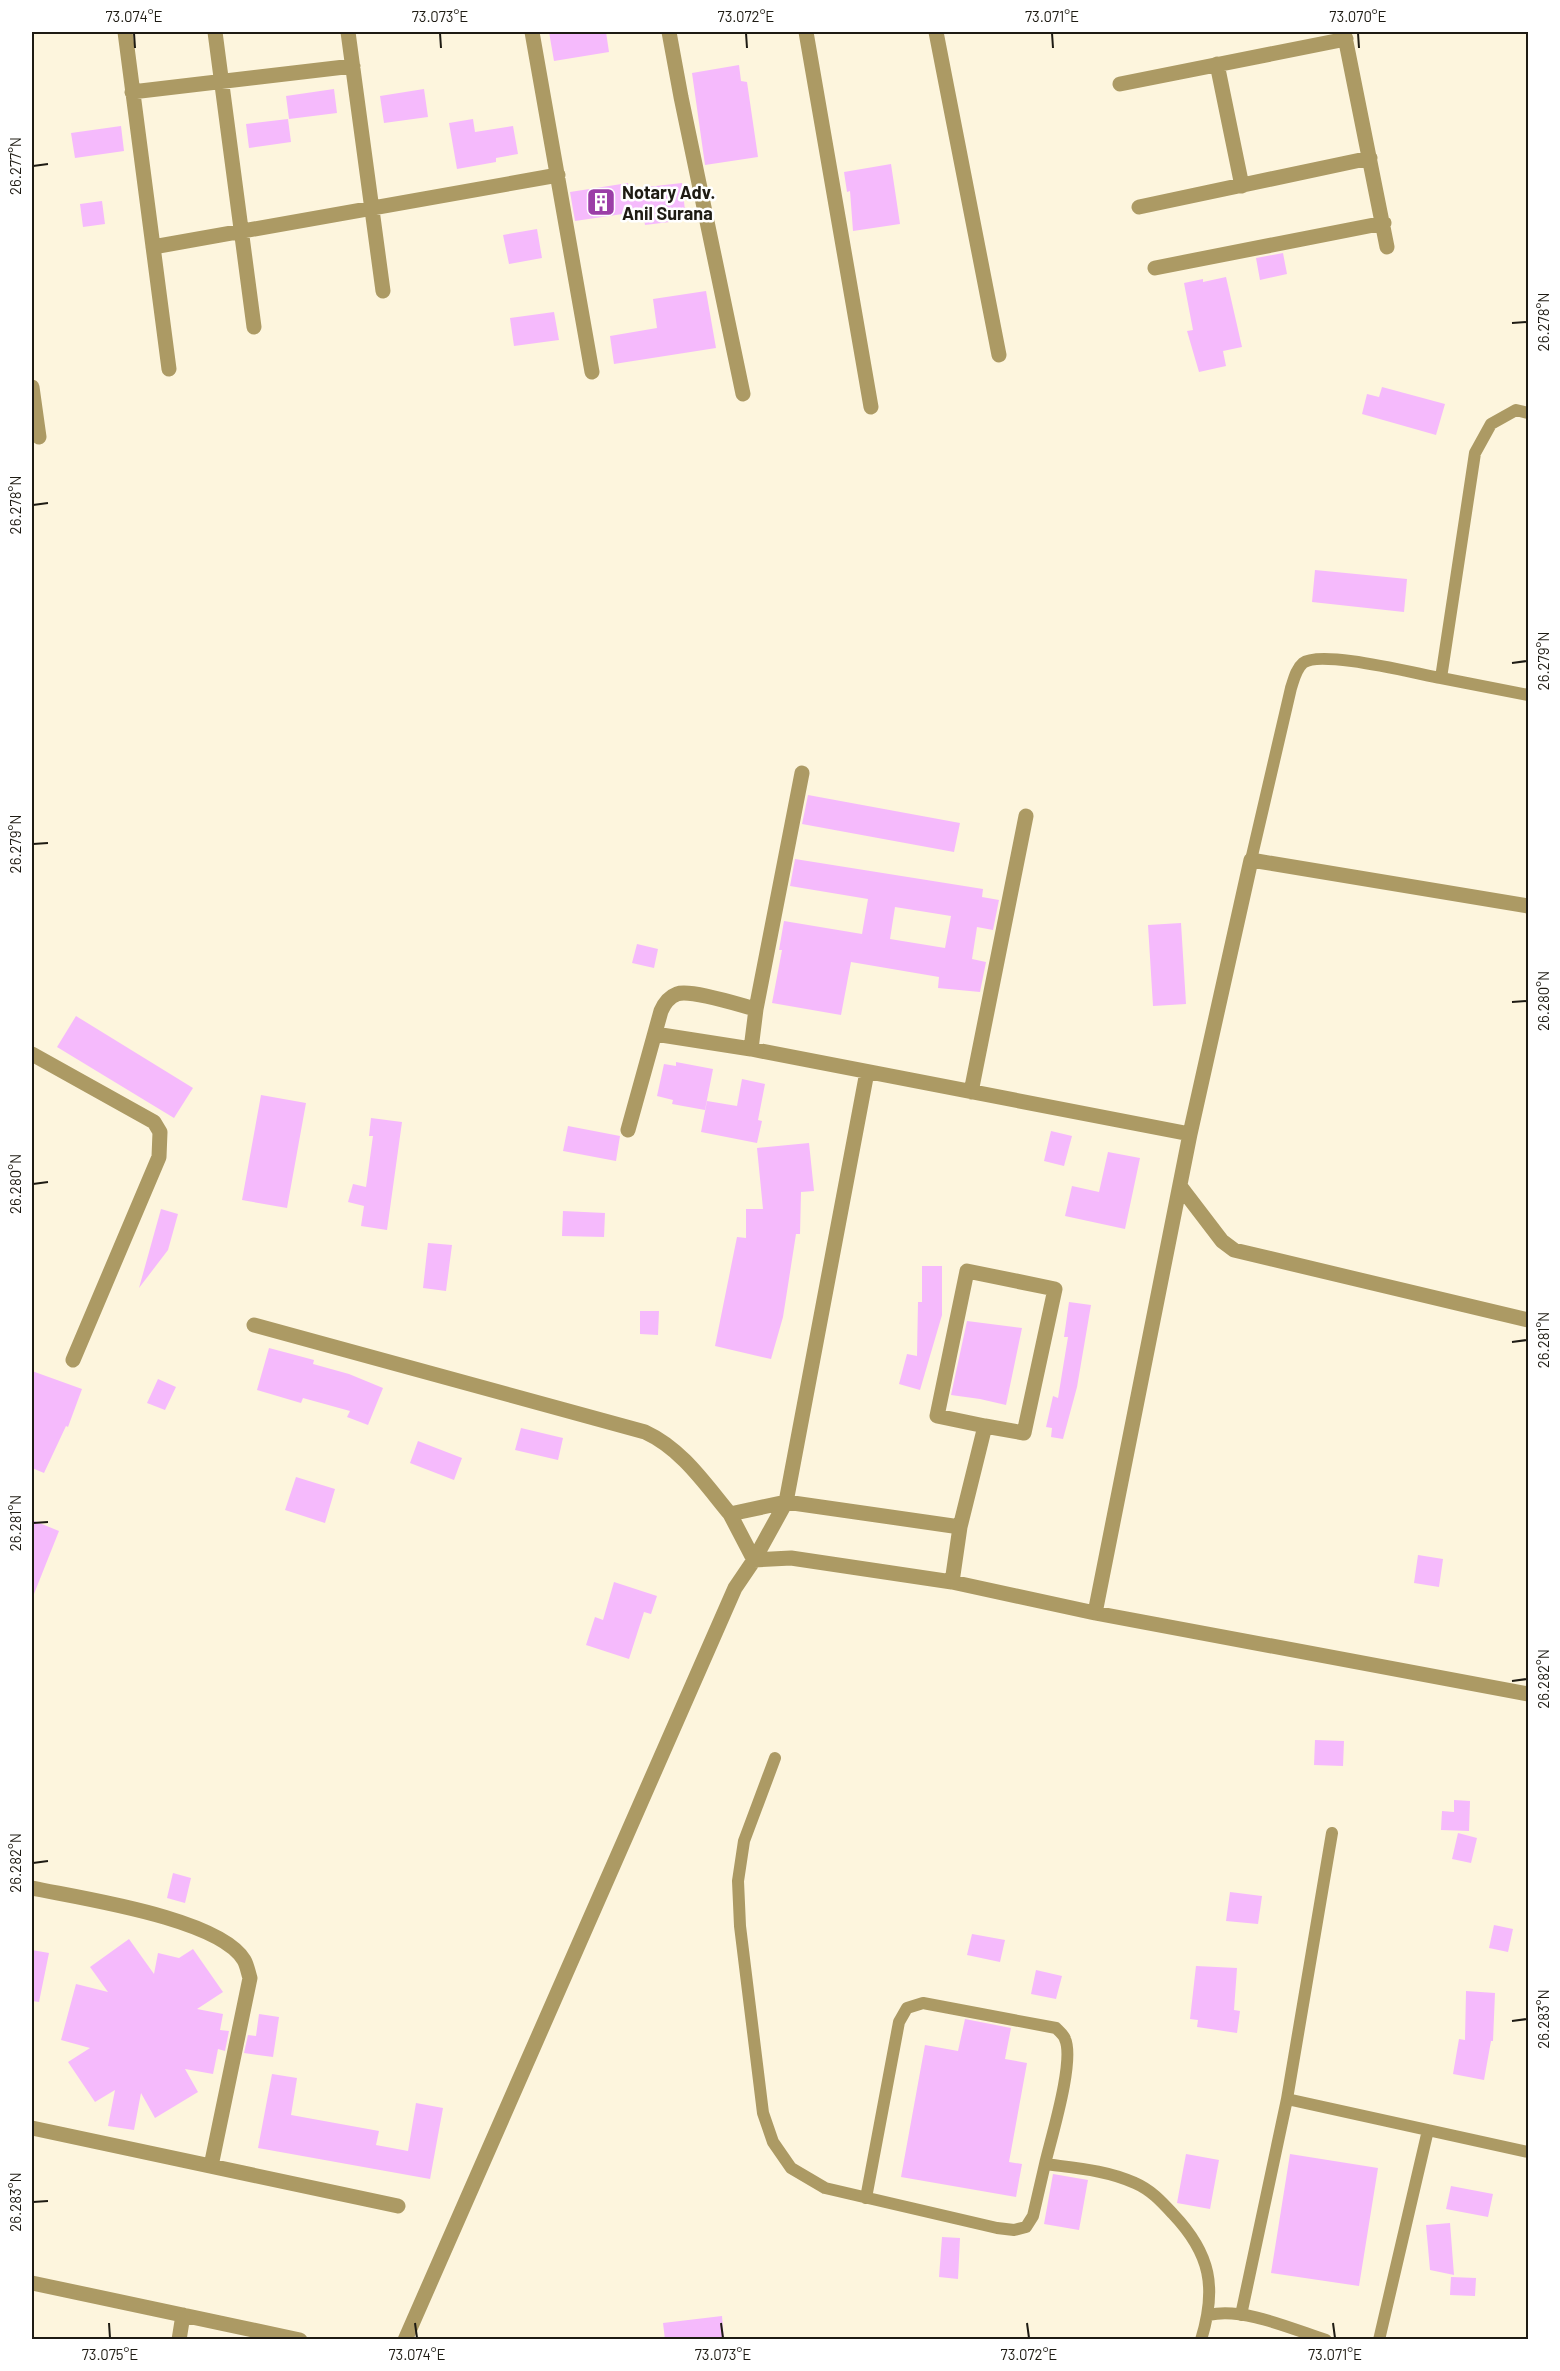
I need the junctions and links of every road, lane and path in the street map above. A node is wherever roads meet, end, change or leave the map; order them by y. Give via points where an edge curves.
1 (125, 32) edge
2 (215, 32) edge
3 (348, 32) edge
4 (532, 32) edge
5 (669, 32) edge
6 (806, 32) edge
7 (936, 32) edge
8 (1345, 35) edge
9 (1217, 64) junction
10 (353, 66) junction
11 (221, 80) junction
12 (1120, 84) dead end
13 (132, 92) junction
14 (1370, 158) junction
15 (558, 175) junction
16 (1242, 186) junction
17 (1139, 207) dead end
18 (372, 208) junction
19 (1384, 223) junction
20 (241, 232) junction
21 (153, 247) junction
22 (1387, 247) dead end
23 (1155, 268) dead end
24 (383, 291) dead end
25 (254, 327) dead end
26 (999, 355) dead end
27 (169, 369) dead end
28 (592, 372) dead end
29 (32, 387) edge
30 (743, 394) dead end
31 (871, 408) dead end
32 (1528, 413) edge
33 (39, 437) dead end
34 (1441, 678) junction
35 (1528, 695) edge
36 (802, 773) dead end
37 (1026, 816) dead end
38 (1251, 860) junction
39 (1528, 906) edge
40 (756, 1009) junction
41 (656, 1034) junction
42 (751, 1049) junction
43 (32, 1054) edge
44 (867, 1072) junction
45 (971, 1092) junction
46 (627, 1130) dead end
47 (1190, 1134) junction
48 (1180, 1186) junction
49 (1528, 1320) edge
50 (254, 1324) dead end
51 (73, 1360) dead end
52 (985, 1426) junction
53 (786, 1502) junction
54 (730, 1514) junction
55 (960, 1527) junction
56 (754, 1560) junction
57 (952, 1582) junction
58 (1095, 1613) junction
59 (1528, 1694) edge
60 (775, 1758) dead end
61 (1332, 1833) dead end
62 (32, 1888) edge
63 (1287, 2099) junction
64 (32, 2128) edge
65 (1428, 2130) junction
66 (1528, 2152) edge
67 (1045, 2164) junction
68 (211, 2166) junction
69 (866, 2198) junction
70 (398, 2206) dead end
71 (32, 2283) edge
72 (183, 2315) junction
73 (1209, 2315) junction
74 (1241, 2315) junction
75 (179, 2340) edge
76 (300, 2340) edge
77 (405, 2340) edge
78 (1201, 2340) edge
79 (1326, 2340) edge
80 (1379, 2340) edge

1 - 13 street
2 - 11 street
3 - 10 street
4 - 15 street
5 - 30 street
6 - 31 street
7 - 26 street
8 - 9 street
8 - 14 street
9 - 12 street
9 - 16 street
10 - 11 street
10 - 18 street
11 - 13 street
11 - 20 street
13 - 21 street
14 - 16 street
14 - 19 street
15 - 18 street
15 - 28 street
16 - 17 street
18 - 20 street
18 - 24 street
19 - 22 street
19 - 23 street
20 - 21 street
20 - 25 street
21 - 27 street
29 - 33 street
32 - 34 lane via 1516,410 1491,424 1475,453
34 - 35 lane
34 - 38 lane via 1340,659 1305,662 1296,672
36 - 40 street
37 - 45 street
38 - 39 street
38 - 47 street
40 - 41 street via 677,994 664,1004
40 - 42 street
41 - 42 street
41 - 46 street
42 - 44 street
43 - 51 street via 154,1122 160,1132 159,1157
44 - 45 street
44 - 53 street
45 - 47 street
47 - 48 street
48 - 49 street via 1222,1241 1234,1250
48 - 58 street
50 - 54 street via 645,1432 670,1446
52 - 52 street via 936,1416 967,1271 1055,1289 1024,1433
52 - 55 street
53 - 54 street
53 - 55 street
53 - 56 street
54 - 56 street
55 - 57 street
56 - 57 street via 791,1558
56 - 77 street via 735,1588
57 - 58 street
58 - 59 street
60 - 69 lane via 744,1842 738,1881 763,2113 773,2142 791,2168 825,2188
61 - 63 lane
62 - 68 street via 158,1915 209,1934 244,1960 250,1978
63 - 65 lane
63 - 74 lane
64 - 68 street
65 - 66 lane
65 - 80 lane
67 - 69 lane via 1033,2216 1026,2227 1014,2230
67 - 69 lane via 1066,2073 1065,2038 1056,2028 924,2003 907,2008 899,2022
67 - 73 lane via 1114,2175 1154,2193 1190,2232 1203,2253 1209,2273
68 - 70 street
71 - 72 street
72 - 75 street
72 - 76 street
73 - 74 lane
73 - 78 lane
74 - 79 lane

